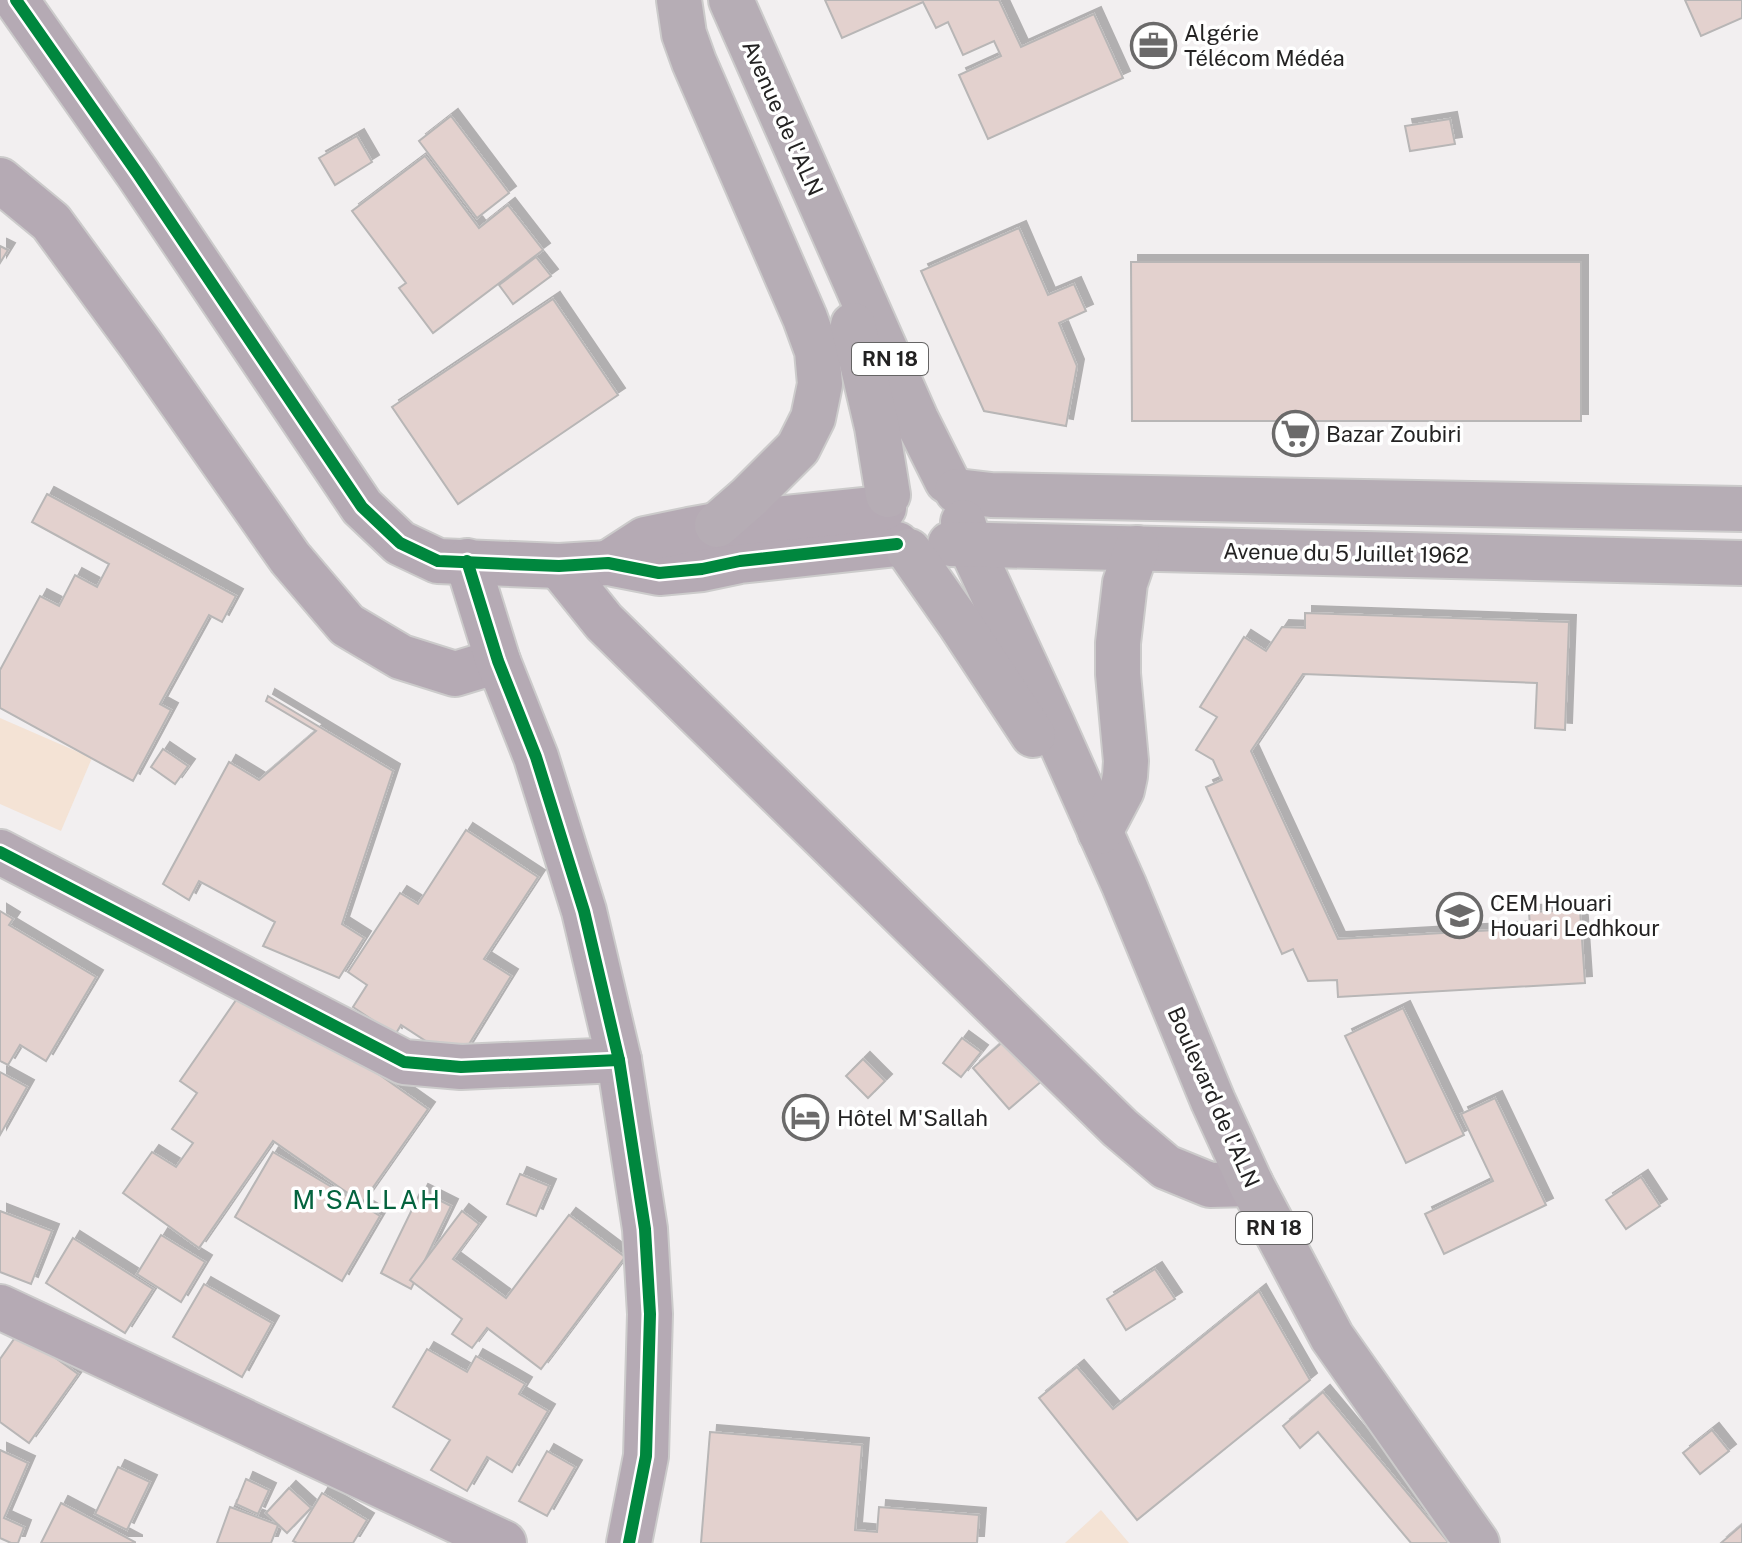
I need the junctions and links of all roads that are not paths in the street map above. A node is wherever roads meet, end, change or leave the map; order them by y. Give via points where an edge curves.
1 (16, 0) edge
2 (679, 0) edge
3 (731, 0) edge
4 (0, 180) edge
5 (835, 236) junction
6 (1742, 509) edge
7 (929, 520) junction
8 (717, 525) junction
9 (1137, 548) junction
10 (467, 561) junction
11 (608, 563) junction
12 (1742, 563) edge
13 (559, 566) junction
14 (498, 661) junction
15 (1100, 832) junction
16 (0, 852) edge
17 (1124, 885) junction
18 (619, 1060) junction
19 (1251, 1184) junction
20 (0, 1307) edge
21 (504, 1543) edge
22 (629, 1543) edge
23 (1477, 1543) edge

1 - 10 street via 362,507 400,543 438,561
2 - 8 main road via 694,62 817,351 820,384 813,418 798,448
3 - 5 main road, Avenue de l'ALN / RN 18
4 - 14 street via 51,222 290,558 347,625 401,657 455,674
5 - 7 main road, RN 18 via 916,419
5 - 7 main road, RN 18 via 877,427
6 - 7 main road via 991,495
7 - 8 street
7 - 9 main road, Avenue du 5 Juillet 1962
7 - 11 street via 702,569 659,573
7 - 15 main road, RN 18
7 - 17 main road, RN 18 via 1009,697
8 - 11 street via 645,539
9 - 12 main road, Avenue du 5 Juillet 1962
9 - 15 main road via 1125,583 1118,643 1125,776
10 - 13 street
10 - 14 street
11 - 13 street
13 - 19 street via 604,622 1120,1128 1166,1167 1210,1185
14 - 18 street via 536,757 584,911
15 - 17 main road, RN 18
16 - 18 street via 404,1062 461,1067
17 - 19 main road, Boulevard de l'ALN / RN 18
18 - 22 street via 645,1229 650,1314 646,1456
19 - 23 main road, Boulevard de l'ALN / RN 18 via 1332,1337
20 - 21 street

